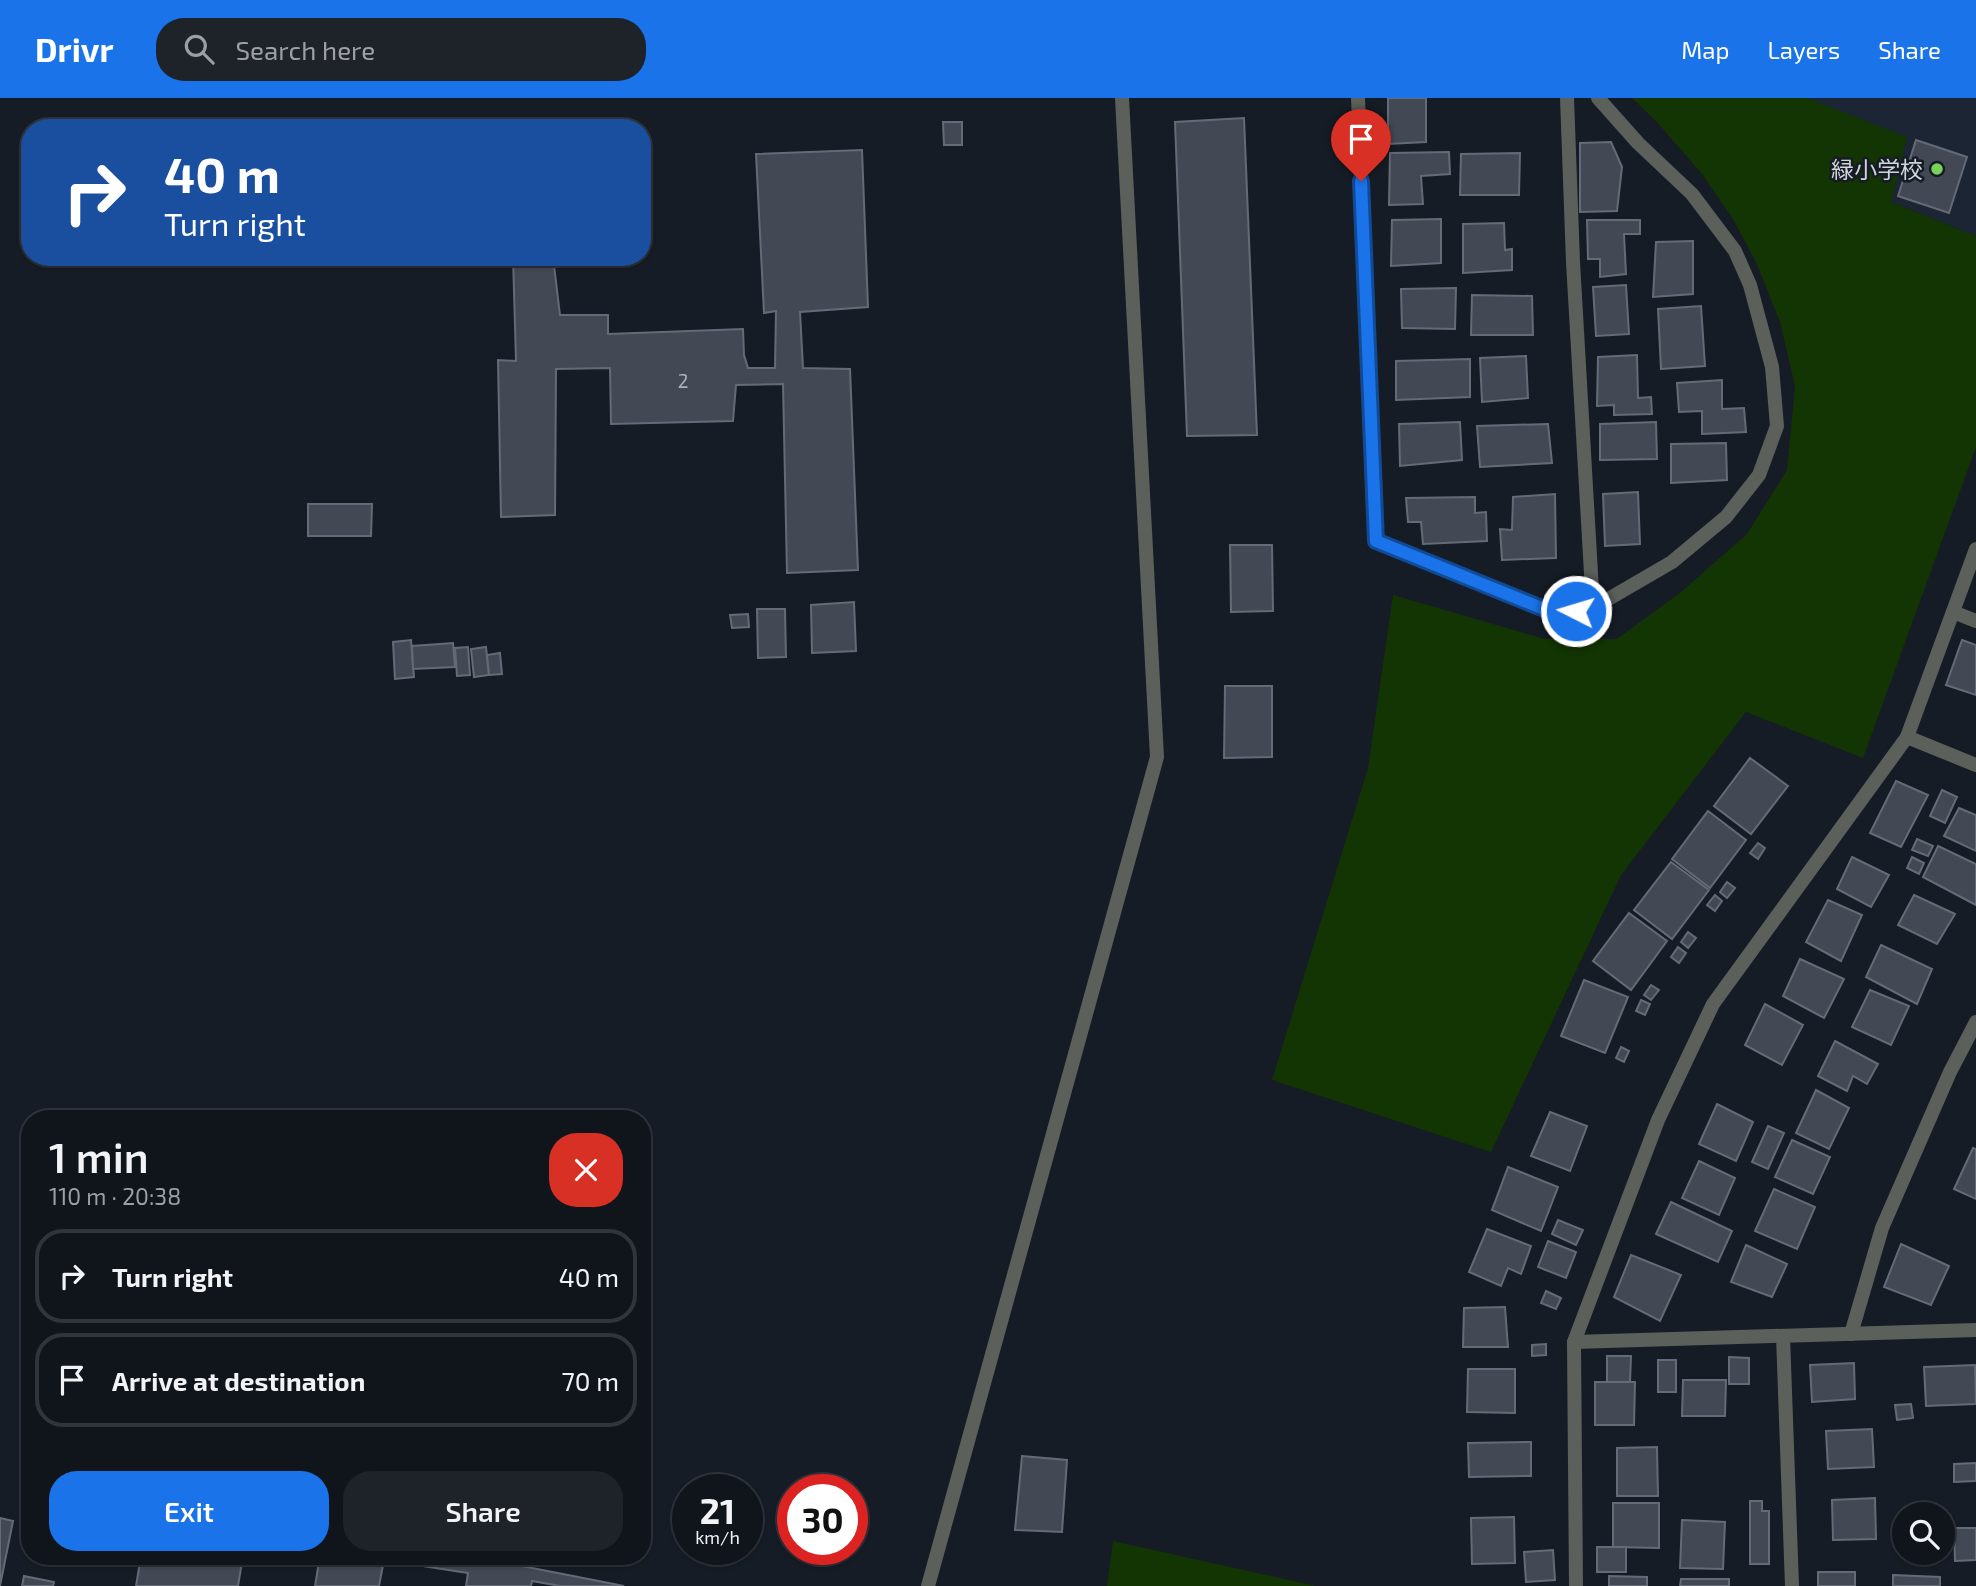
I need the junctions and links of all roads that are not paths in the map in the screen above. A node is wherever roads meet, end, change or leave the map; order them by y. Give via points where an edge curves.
1 (1122, 98) edge
2 (1358, 98) edge
3 (1567, 98) edge
4 (1598, 98) edge
5 (1976, 549) edge
6 (1593, 608) junction
7 (1953, 612) junction
8 (1976, 621) edge
9 (1907, 737) junction
10 (1976, 765) edge
11 (1976, 1022) edge
12 (1976, 1330) edge
13 (1851, 1334) junction
14 (1783, 1336) junction
15 (1574, 1342) junction
16 (928, 1586) edge
17 (1576, 1586) edge
18 (1791, 1586) edge

1 - 16 street via 1157,757
2 - 6 street via 1376,541 1559,615
3 - 6 street
4 - 6 street via 1692,194 1735,251 1767,345 1777,426 1759,475 1726,517 1672,562
5 - 7 street
7 - 8 street
7 - 9 street
9 - 10 street
9 - 15 street via 1713,1004 1658,1120
11 - 13 street via 1882,1228
12 - 13 street
13 - 14 street
14 - 15 street
14 - 18 street
15 - 17 street

